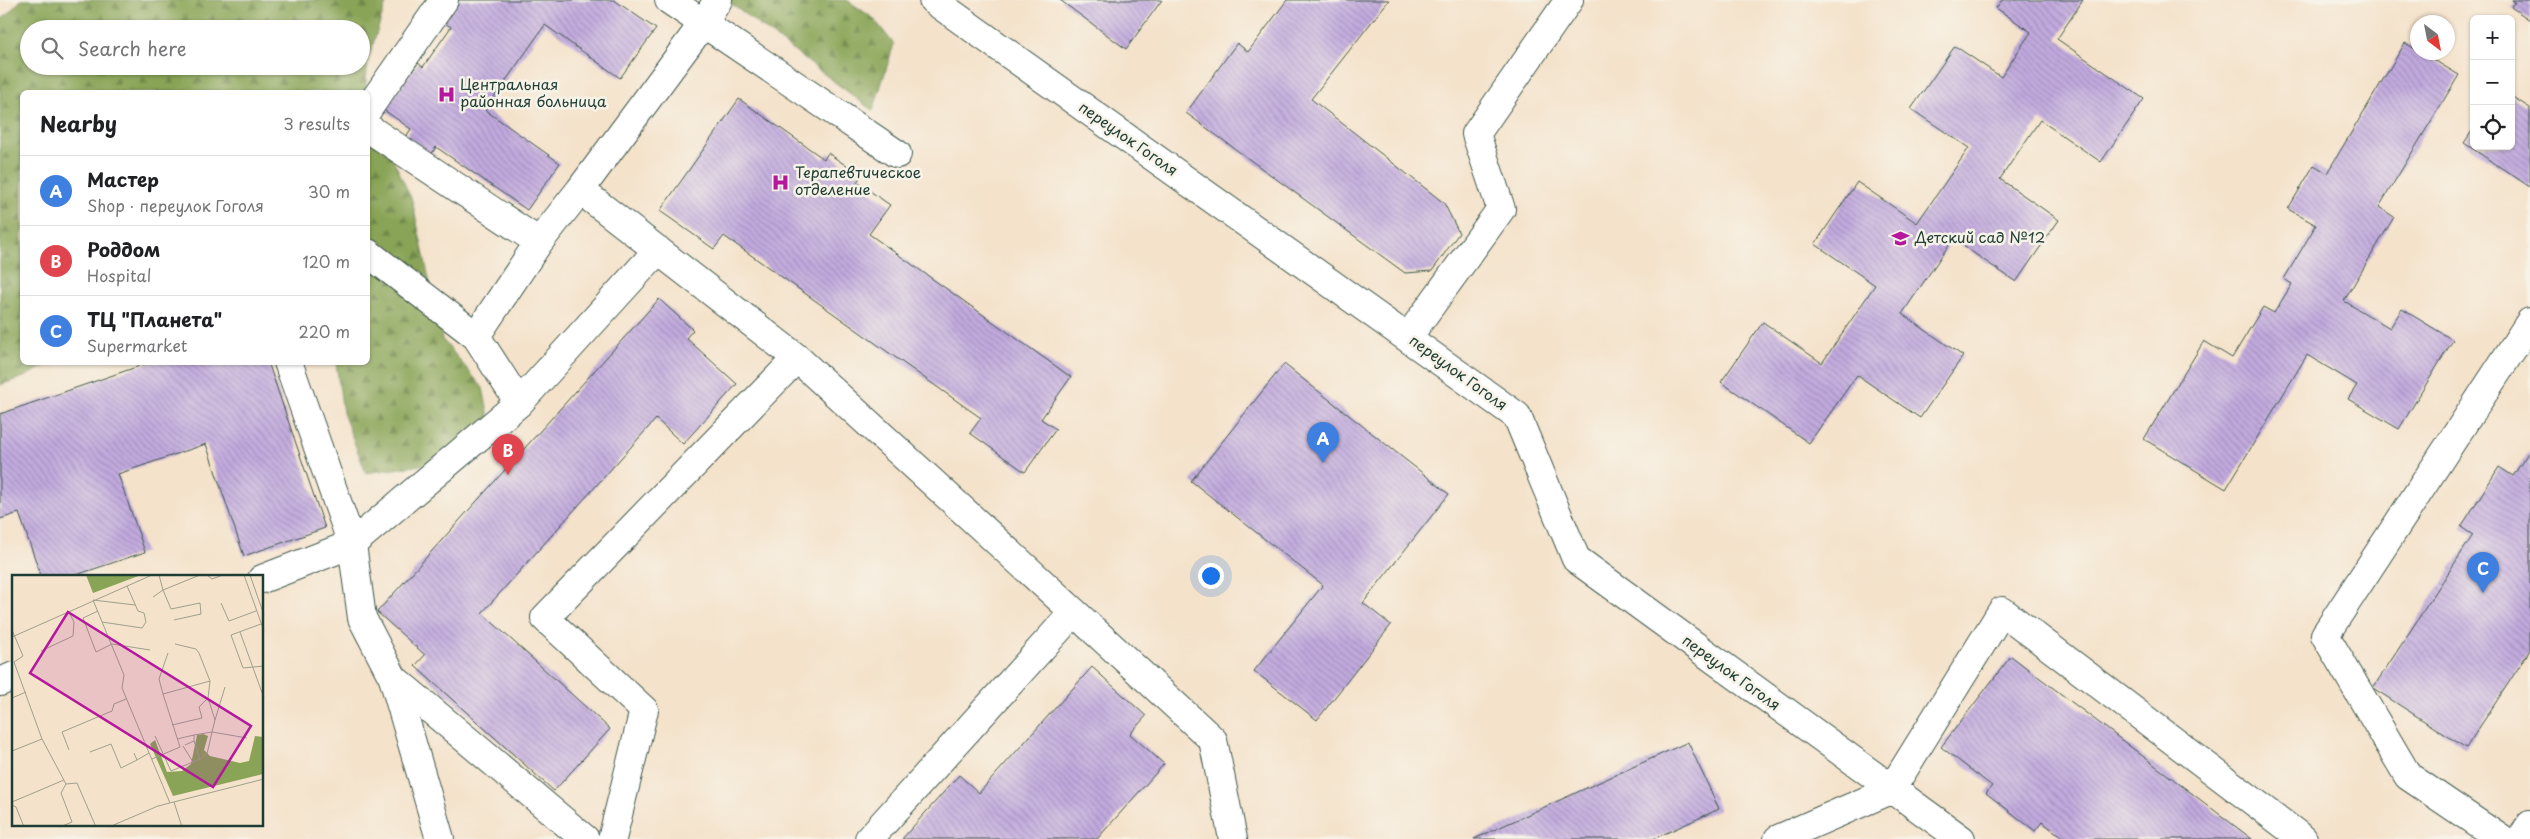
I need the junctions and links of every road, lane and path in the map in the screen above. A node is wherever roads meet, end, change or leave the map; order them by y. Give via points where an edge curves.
1 (444, 0) edge
2 (669, 0) edge
3 (718, 0) edge
4 (933, 0) edge
5 (1569, 0) edge
6 (703, 24) junction
7 (370, 105) edge
8 (370, 129) edge
9 (897, 154) dead end
10 (580, 190) junction
11 (539, 242) junction
12 (658, 250) junction
13 (370, 254) edge
14 (2530, 322) edge
15 (476, 336) junction
16 (1408, 336) junction
17 (797, 358) junction
18 (289, 365) edge
19 (519, 403) junction
20 (352, 544) junction
21 (264, 578) edge
22 (1074, 612) junction
23 (12, 677) edge
24 (393, 678) junction
25 (0, 682) edge
26 (1890, 790) junction
27 (2530, 825) edge
28 (440, 839) edge
29 (585, 839) edge
30 (612, 839) edge
31 (869, 839) edge
32 (1234, 839) edge
33 (1778, 839) edge
34 (1961, 839) edge
35 (2303, 839) edge
36 (2501, 839) edge
37 (2521, 839) edge

1 - 7 street
2 - 6 street
3 - 6 street
4 - 16 street, переулок Гоголя
5 - 16 street via 1476,134 1501,209
6 - 9 street
6 - 10 street
8 - 11 street
10 - 11 street
10 - 12 street
11 - 15 street
12 - 17 street
12 - 19 street
13 - 15 street
14 - 36 street via 2325,635 2408,776
15 - 19 street
16 - 26 street, переулок Гоголя via 1517,416 1576,559
17 - 22 street
17 - 30 street via 545,618 644,710
18 - 20 street
19 - 20 street
20 - 21 street
20 - 24 street via 362,618
22 - 31 street
22 - 32 street via 1213,740
23 - 25 street
24 - 28 street
24 - 29 street
26 - 33 street
26 - 34 street, переулок Гоголя
26 - 35 street via 2002,611
27 - 37 street

